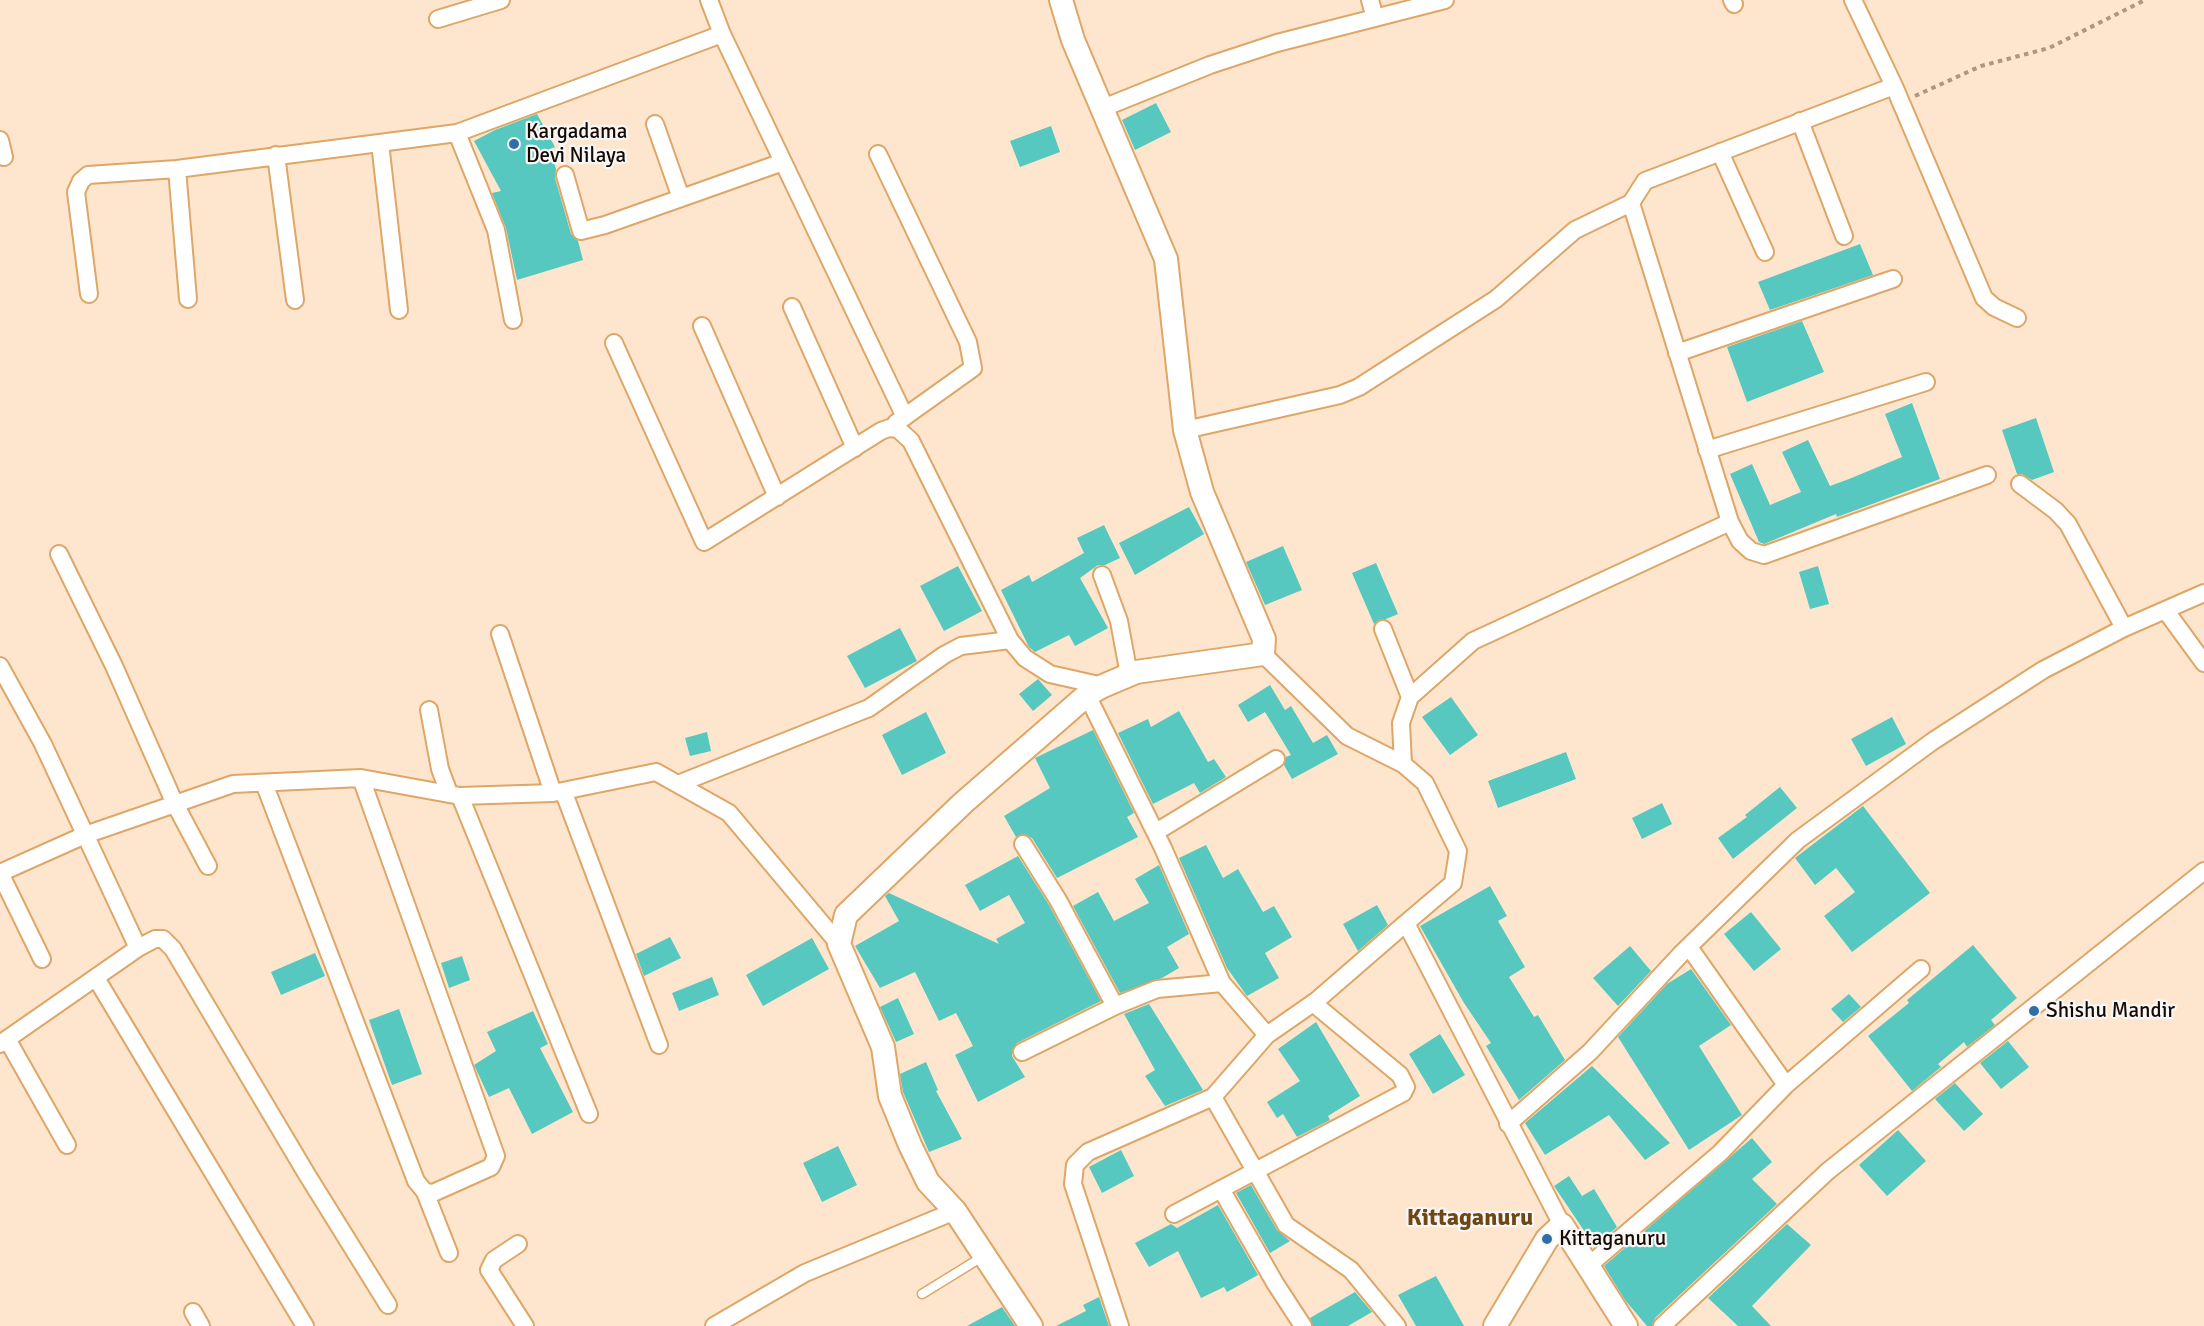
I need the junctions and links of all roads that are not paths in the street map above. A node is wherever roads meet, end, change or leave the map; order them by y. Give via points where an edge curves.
1 (501, 0) edge
2 (709, 0) edge
3 (1060, 0) edge
4 (1370, 0) edge
5 (1445, 0) edge
6 (1853, 0) edge
7 (1375, 18) junction
8 (438, 19) dead end
9 (722, 34) junction
10 (1894, 86) junction
11 (1103, 108) junction
12 (1800, 122) junction
13 (656, 124) dead end
14 (457, 133) junction
15 (0, 140) edge
16 (380, 143) junction
17 (1720, 152) junction
18 (878, 154) dead end
19 (276, 156) junction
20 (4, 157) dead end
21 (783, 162) junction
22 (177, 169) junction
23 (565, 175) dead end
24 (681, 198) junction
25 (1631, 203) junction
26 (1844, 236) dead end
27 (1765, 252) dead end
28 (1893, 279) dead end
29 (89, 294) dead end
30 (188, 299) dead end
31 (295, 300) dead end
32 (792, 307) dead end
33 (399, 310) dead end
34 (2017, 318) dead end
35 (513, 320) dead end
36 (702, 326) dead end
37 (614, 342) dead end
38 (1677, 353) junction
39 (1926, 382) dead end
40 (905, 417) junction
41 (889, 428) junction
42 (1185, 430) junction
43 (855, 448) junction
44 (1707, 450) junction
45 (1988, 475) dead end
46 (2020, 484) dead end
47 (777, 497) junction
48 (1730, 522) junction
49 (59, 554) dead end
50 (1102, 575) dead end
51 (2204, 593) edge
52 (2166, 611) junction
53 (2124, 628) junction
54 (1383, 629) dead end
55 (500, 634) dead end
56 (1010, 640) junction
57 (1263, 654) junction
58 (2204, 663) edge
59 (0, 666) edge
60 (1129, 675) junction
61 (1095, 690) junction
62 (1410, 697) junction
63 (429, 711) dead end
64 (1276, 759) dead end
65 (1403, 764) junction
66 (361, 778) junction
67 (264, 783) junction
68 (678, 784) junction
69 (558, 793) junction
70 (454, 795) junction
71 (175, 804) junction
72 (1156, 832) junction
73 (84, 835) junction
74 (1023, 843) dead end
75 (208, 866) dead end
76 (2204, 871) edge
77 (0, 873) edge
78 (1406, 922) junction
79 (839, 944) junction
80 (1689, 947) junction
81 (138, 948) junction
82 (42, 958) dead end
83 (1921, 969) dead end
84 (96, 978) junction
85 (1222, 983) junction
86 (1313, 1003) junction
87 (1115, 1006) junction
88 (1267, 1035) junction
89 (3, 1042) edge
90 (659, 1045) dead end
91 (1022, 1052) dead end
92 (1786, 1085) junction
93 (1213, 1097) junction
94 (588, 1114) dead end
95 (1508, 1124) junction
96 (67, 1145) dead end
97 (1255, 1173) junction
98 (1221, 1189) junction
99 (425, 1192) junction
100 (955, 1211) junction
101 (1174, 1214) dead end
102 (1562, 1225) junction
103 (518, 1244) dead end
104 (449, 1253) dead end
105 (985, 1255) junction
106 (1588, 1266) junction
107 (922, 1294) dead end
108 (388, 1305) dead end
109 (305, 1326) edge
110 (525, 1326) edge
111 (714, 1326) edge
112 (1030, 1326) edge
113 (1120, 1326) edge
114 (1304, 1326) edge
115 (1397, 1326) edge
116 (1495, 1326) edge
117 (1626, 1326) edge
118 (1662, 1326) edge

1 - 8 street
2 - 9 street
3 - 11 street
4 - 7 street
5 - 7 street
6 - 10 street
7 - 11 street via 1210,65
9 - 14 street
9 - 21 street
10 - 12 street
10 - 34 street via 1984,297 1994,307
11 - 42 street via 1166,259
12 - 17 street
12 - 26 street
13 - 24 street
14 - 16 street
14 - 35 street via 496,230
15 - 20 street
16 - 19 street
16 - 33 street
17 - 25 street via 1645,181
17 - 27 street
18 - 40 street via 968,342 973,368
19 - 22 street
19 - 31 street
21 - 24 street
21 - 40 street
22 - 29 street via 88,175 81,181 76,192
22 - 30 street
23 - 24 street via 581,231
25 - 38 street
25 - 42 street via 1575,230 1496,299 1359,387 1340,395
28 - 38 street
32 - 43 street
36 - 47 street
37 - 47 street via 704,542
38 - 44 street
39 - 44 street
40 - 41 street
41 - 43 street
41 - 56 street via 905,433 911,441
42 - 57 street via 1202,492 1264,639
43 - 47 street
44 - 48 street
45 - 48 street via 1764,555 1751,551
46 - 53 street via 2068,524
48 - 62 street via 1473,641
49 - 71 street
50 - 60 street via 1119,621
51 - 52 street
52 - 53 street
52 - 58 street
53 - 80 street via 2043,670 1933,741 1798,840
54 - 62 street
55 - 69 street
56 - 61 street via 1025,658 1050,674
56 - 68 street via 962,646 869,708
57 - 60 street
57 - 65 street via 1347,736
59 - 73 street via 43,744
60 - 61 street
61 - 72 street
61 - 79 street via 963,803 846,915
62 - 65 street via 1401,723
63 - 70 street via 440,769
64 - 72 street
65 - 78 street via 1425,783 1458,851 1453,883
66 - 67 street
66 - 70 street
66 - 99 street via 496,1156 491,1167 433,1193
67 - 71 street via 233,784
67 - 99 street via 417,1181
68 - 69 street via 656,771
68 - 79 street via 729,813
69 - 70 street
69 - 90 street
70 - 94 street
71 - 73 street
71 - 75 street
72 - 85 street
73 - 77 street
73 - 81 street
74 - 87 street
76 - 118 street via 1828,1171
77 - 82 street
78 - 86 street
78 - 95 street
79 - 100 street via 883,1047 890,1096 910,1145 928,1182
80 - 92 street
80 - 95 street via 1590,1052
81 - 84 street
81 - 108 street via 162,939 173,949
83 - 92 street
84 - 89 street
84 - 109 street
85 - 87 street via 1157,989
85 - 88 street
86 - 88 street
86 - 97 street via 1400,1075 1406,1087 1398,1096
87 - 91 street
88 - 93 street
89 - 96 street
92 - 106 street via 1720,1153
93 - 97 street
93 - 113 street via 1088,1152 1075,1165 1073,1184
95 - 102 street
97 - 98 street
97 - 115 street via 1286,1225 1351,1270
98 - 101 street
98 - 114 street
99 - 104 street
100 - 105 street
100 - 111 street via 806,1273
102 - 106 street
102 - 116 street via 1548,1239
103 - 110 street via 494,1260 489,1270
105 - 107 lane
105 - 112 street
106 - 117 street

